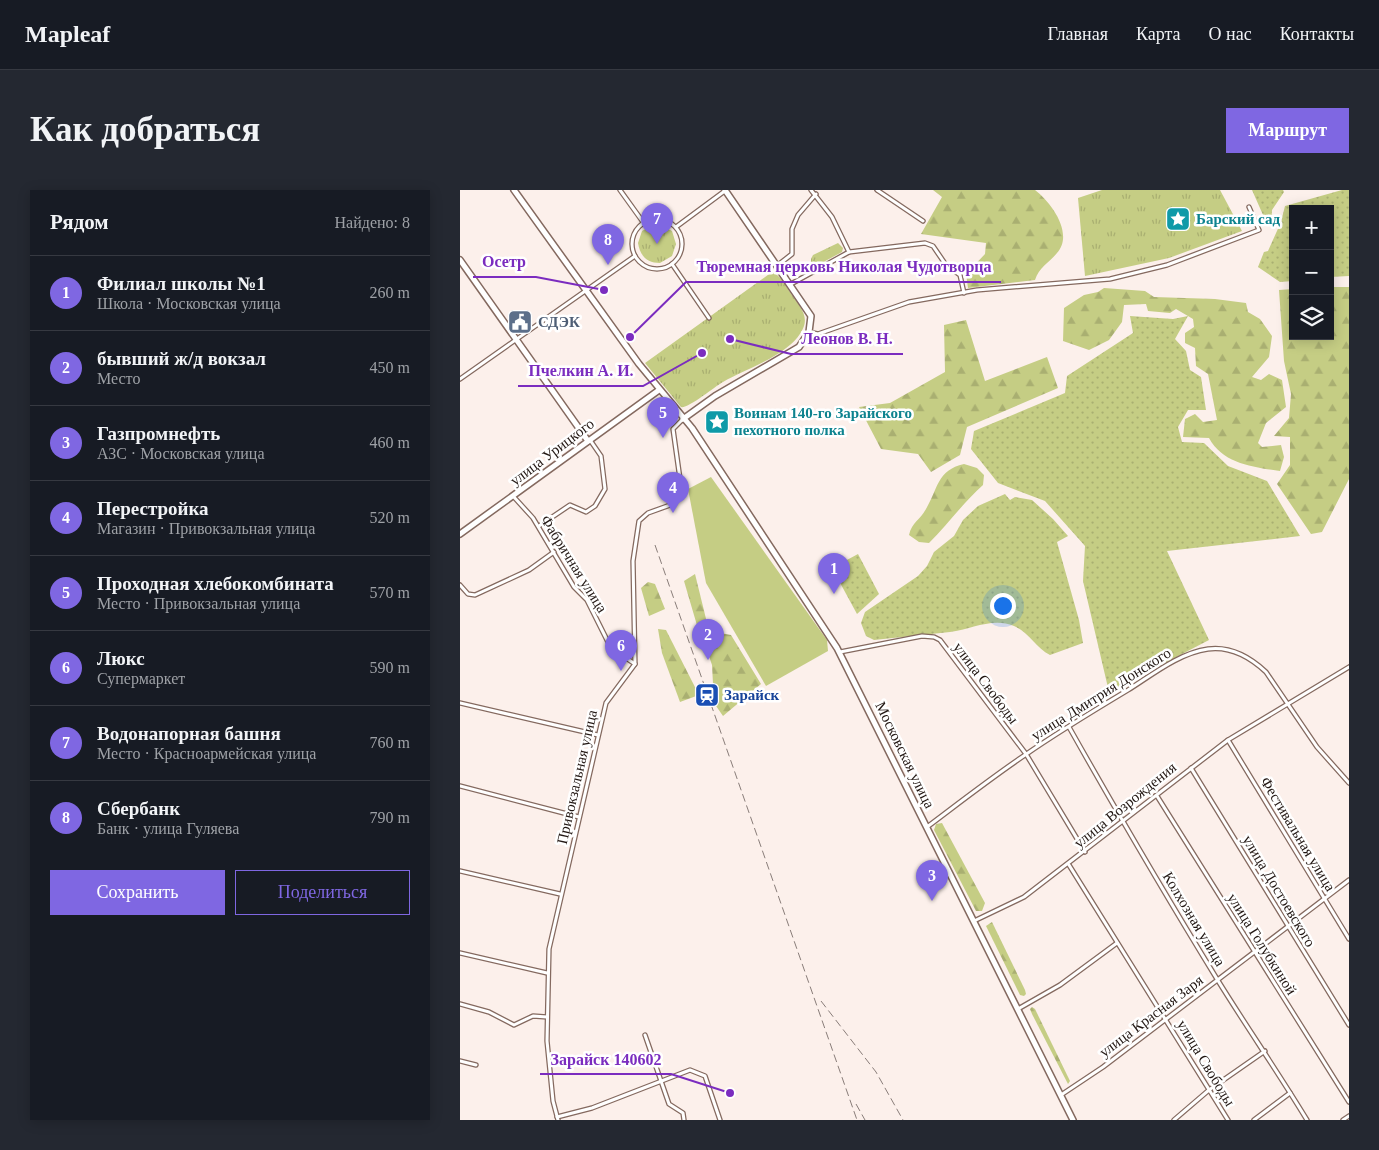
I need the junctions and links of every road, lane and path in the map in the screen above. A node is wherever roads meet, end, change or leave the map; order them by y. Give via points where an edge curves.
1 (514, 190) edge
2 (620, 190) edge
3 (726, 190) edge
4 (811, 190) edge
5 (877, 190) edge
6 (816, 194) junction
7 (1249, 207) dead end
8 (923, 221) dead end
9 (643, 222) junction
10 (676, 227) junction
11 (849, 252) junction
12 (635, 256) junction
13 (460, 260) edge
14 (672, 264) junction
15 (778, 265) junction
16 (790, 284) junction
17 (586, 290) junction
18 (964, 293) junction
19 (709, 318) dead end
20 (809, 332) junction
21 (515, 341) junction
22 (460, 379) edge
23 (659, 390) junction
24 (683, 419) junction
25 (589, 440) junction
26 (513, 496) junction
27 (539, 526) junction
28 (460, 534) edge
29 (554, 552) junction
30 (460, 585) edge
31 (840, 652) junction
32 (635, 664) junction
33 (1349, 667) edge
34 (1288, 702) junction
35 (460, 703) edge
36 (1069, 727) junction
37 (598, 735) junction
38 (1228, 740) junction
39 (1026, 754) junction
40 (1191, 768) junction
41 (1349, 783) edge
42 (460, 786) edge
43 (1157, 796) junction
44 (579, 817) junction
45 (1123, 823) junction
46 (927, 827) junction
47 (1085, 852) junction
48 (1069, 865) junction
49 (460, 871) edge
50 (1349, 880) edge
51 (560, 894) junction
52 (1325, 899) junction
53 (974, 921) junction
54 (1288, 928) junction
55 (1349, 938) edge
56 (1117, 943) junction
57 (460, 953) edge
58 (1254, 953) junction
59 (547, 973) junction
60 (1218, 980) junction
61 (460, 1004) edge
62 (1018, 1009) junction
63 (547, 1016) junction
64 (1166, 1018) junction
65 (1349, 1025) edge
66 (645, 1035) dead end
67 (1265, 1051) junction
68 (460, 1061) edge
69 (476, 1066) dead end
70 (661, 1082) junction
71 (1209, 1090) junction
72 (1290, 1093) junction
73 (1060, 1096) junction
74 (1349, 1102) edge
75 (1349, 1116) edge
76 (558, 1118) edge
77 (684, 1120) edge
78 (720, 1120) edge
79 (1073, 1120) edge
80 (1174, 1120) edge
81 (1228, 1120) edge
82 (1254, 1120) edge
83 (1307, 1120) edge
84 (1343, 1120) edge

1 - 17 main road, Московская улица
2 - 9 street
3 - 10 street
3 - 15 main road
4 - 6 street
5 - 8 street
6 - 11 street via 832,217
6 - 15 street via 798,215 792,229 792,254
7 - 18 street via 1259,230 1168,265 1074,284 1040,284
9 - 10 street via 661,219
9 - 12 street via 633,235
10 - 14 street via 682,247
11 - 16 street
11 - 18 street via 925,243 933,246 960,275
12 - 14 street via 642,264 655,269
12 - 17 street
13 - 21 main road
14 - 19 street
15 - 16 main road
16 - 20 main road via 811,316
17 - 21 street
17 - 23 main road, Московская улица
18 - 20 street via 909,302 818,334
20 - 24 main road via 806,341 785,357 715,396
21 - 22 street
21 - 25 main road
23 - 24 main road, Московская улица
23 - 25 main road, улица Урицкого
24 - 31 main road, Московская улица
24 - 32 street via 673,429 682,493 673,504 641,518 636,530 633,561
25 - 26 main road, улица Урицкого
25 - 27 street via 601,456 605,489 591,510 586,512 570,505
26 - 27 street, Фабричная улица
26 - 28 main road, улица Урицкого
27 - 29 street, Фабричная улица
29 - 30 street via 529,570 475,595 468,594
29 - 32 street, Фабричная улица via 574,586 587,600 611,648
31 - 39 street, улица Свободы via 922,636 940,640
31 - 46 main road, Московская улица
32 - 37 street, Привокзальная улица via 606,703
33 - 34 street, улица Возрождения
34 - 36 street, улица Дмитрия Донского via 1256,663 1227,650 1208,649 1187,655
34 - 38 street, улица Возрождения
34 - 41 street, улица Дмитрия Донского via 1317,747
35 - 37 street
36 - 39 street, улица Дмитрия Донского
36 - 45 street, Колхозная улица
37 - 44 street, Привокзальная улица
38 - 40 street, улица Возрождения
38 - 52 street, Фестивальная улица
39 - 46 street, улица Дмитрия Донского
39 - 47 street, улица Свободы
40 - 43 street, улица Возрождения
40 - 54 street, улица Достоевского
42 - 44 street
43 - 45 street, улица Возрождения
43 - 58 street, улица Голубкиной
44 - 51 street, Привокзальная улица
45 - 47 street, улица Возрождения
45 - 60 street, Колхозная улица
46 - 53 main road, Московская улица
47 - 48 street, улица Возрождения
48 - 53 street, улица Возрождения via 1024,897
48 - 56 street, улица Свободы
49 - 51 street
50 - 52 street, улица Красная Заря
51 - 59 street, Привокзальная улица
52 - 54 street, улица Красная Заря
52 - 55 street, Фестивальная улица
53 - 62 main road, Московская улица
54 - 58 street, улица Красная Заря
54 - 65 street, улица Достоевского
56 - 62 street via 1060,985
56 - 64 street, улица Свободы
57 - 59 street
58 - 60 street, улица Красная Заря
58 - 74 street, улица Голубкиной
59 - 63 street, Привокзальная улица
60 - 64 street, улица Красная Заря
60 - 67 street, Колхозная улица
61 - 63 street via 489,1012 514,1025 533,1016
62 - 73 main road, Московская улица
63 - 76 street, Привокзальная улица via 552,1101
64 - 71 street, улица Свободы
64 - 73 street, улица Красная Заря
66 - 70 street
67 - 71 street
67 - 72 street, Колхозная улица
68 - 69 street
70 - 76 street
70 - 77 street via 669,1104 683,1113
70 - 78 street via 690,1070 705,1076
71 - 80 street
71 - 81 street, улица Свободы
72 - 82 street
72 - 83 street, Колхозная улица
73 - 79 main road, Московская улица
75 - 84 street

